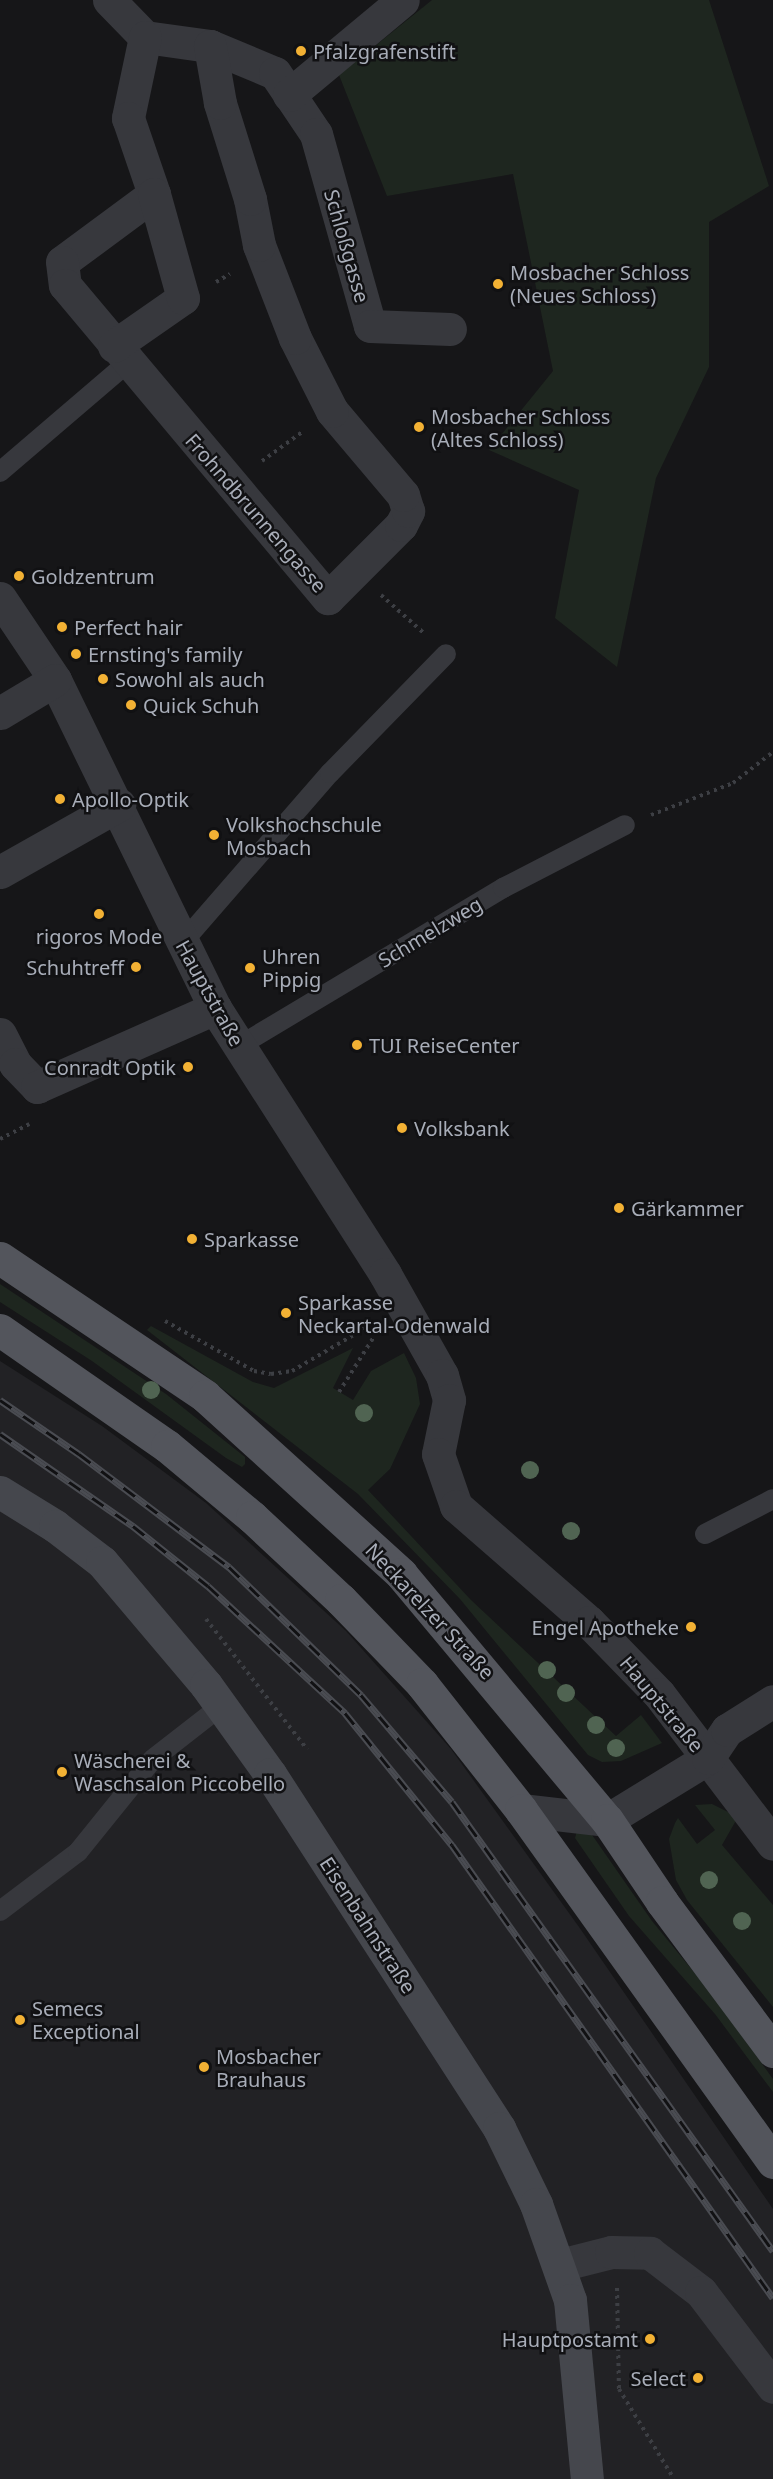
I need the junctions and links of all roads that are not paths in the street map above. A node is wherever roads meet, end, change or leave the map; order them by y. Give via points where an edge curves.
1 (109, 0) edge
2 (403, 0) edge
3 (145, 36) junction
4 (210, 46) junction
5 (289, 94) junction
6 (154, 194) junction
7 (450, 329) dead end
8 (120, 354) junction
9 (0, 472) edge
10 (0, 598) edge
11 (446, 654) road end
12 (54, 680) junction
13 (0, 713) edge
14 (119, 805) junction
15 (625, 825) road end
16 (0, 872) edge
17 (182, 943) junction
18 (215, 1008) junction
19 (0, 1034) edge
20 (239, 1046) junction
21 (0, 1258) edge
22 (0, 1330) edge
23 (0, 1492) edge
24 (773, 1499) edge
25 (705, 1534) dead end
26 (773, 1701) edge
27 (221, 1706) junction
28 (708, 1758) junction
29 (521, 1810) junction
30 (607, 1820) junction
31 (773, 1844) edge
32 (0, 1911) edge
33 (773, 2051) edge
34 (773, 2162) edge
35 (560, 2265) junction
36 (773, 2388) edge
37 (582, 2445) junction
38 (573, 2479) edge
39 (587, 2479) edge

1 - 3 street
2 - 5 street
3 - 4 street, Schloßgasse
3 - 6 street via 128,118
4 - 5 street, Schloßgasse via 274,73
4 - 8 street, Frohndbrunnengasse via 220,103 250,199 263,258 295,338 332,411 403,495 408,511 401,525 328,598
5 - 7 street, Schloßgasse via 316,134 370,326
6 - 8 street via 183,298
6 - 8 street, Frohndbrunnengasse via 62,262 65,285
8 - 9 lane
10 - 12 street, Hauptstraße
11 - 17 lane via 330,773
12 - 13 street
12 - 14 street, Hauptstraße
14 - 16 street
14 - 17 street, Hauptstraße
15 - 20 lane, Schmelzweg via 502,888
17 - 18 street, Hauptstraße
18 - 19 street via 37,1087 15,1064
18 - 20 street, Hauptstraße
20 - 28 street, Hauptstraße via 385,1274 442,1375 449,1400 438,1454 456,1506 589,1622 659,1694
21 - 30 main road, Neckarelzer Straße via 205,1396 401,1574 509,1698
22 - 29 main road via 166,1446 268,1532 422,1684
23 - 27 main road, Eisenbahnstraße via 55,1526 102,1562
24 - 25 lane
26 - 28 street via 727,1730
27 - 32 lane via 153,1759 78,1852
27 - 35 main road, Eisenbahnstraße via 270,1774 499,2128 520,2167
28 - 30 street
28 - 31 street, Hauptstraße
29 - 30 street
29 - 34 main road
30 - 33 main road, Neckarelzer Straße via 662,1902
35 - 36 street via 611,2252 650,2253 681,2274 718,2313
35 - 37 main road, Eisenbahnstraße via 576,2333
37 - 38 main road, Eisenbahnstraße
37 - 39 main road, Eisenbahnstraße

